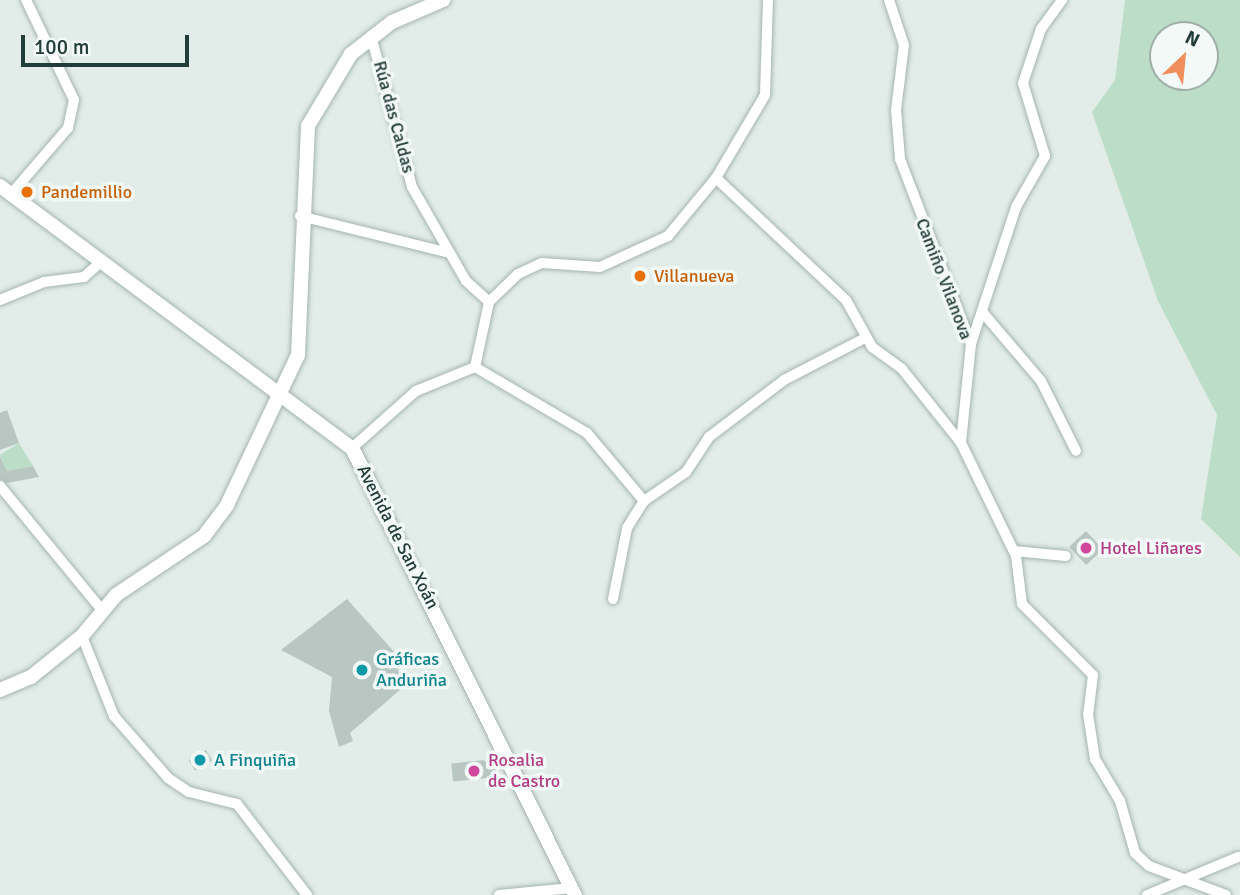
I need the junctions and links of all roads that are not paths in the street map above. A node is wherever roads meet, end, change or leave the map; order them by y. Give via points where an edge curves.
1 (26, 0) edge
2 (443, 0) edge
3 (768, 0) edge
4 (889, 0) edge
5 (1062, 0) edge
6 (411, 7) edge
7 (371, 36) junction
8 (716, 178) junction
9 (6, 189) edge
10 (300, 216) junction
11 (449, 253) junction
12 (102, 261) junction
13 (0, 300) edge
14 (489, 302) junction
15 (984, 313) junction
16 (865, 338) junction
17 (971, 344) junction
18 (475, 367) junction
19 (284, 394) junction
20 (961, 443) junction
21 (352, 448) junction
22 (1076, 450) dead end
23 (0, 486) edge
24 (645, 501) junction
25 (1014, 551) junction
26 (1066, 556) dead end
27 (613, 599) dead end
28 (101, 609) junction
29 (82, 636) junction
30 (0, 690) edge
31 (1238, 857) dead end
32 (1180, 877) junction
33 (574, 892) edge
34 (307, 895) edge
35 (499, 895) edge
36 (1147, 895) edge
37 (1226, 895) edge

1 - 9 street via 74,100 68,128
2 - 6 main road
3 - 8 street via 765,95
4 - 17 street, Camiño Vilanova via 904,45 897,110 900,159
5 - 15 street via 1041,29 1023,83 1045,156 1016,207
6 - 7 main road
7 - 10 main road via 336,74 308,126
7 - 11 street, Rúa das Caldas via 412,187
8 - 14 street via 668,236 647,251 600,267 542,262 518,274
8 - 16 street via 846,300
9 - 12 main road, Avenida de San Xoán
10 - 11 street
10 - 19 main road via 298,355
11 - 14 street, Rúa das Caldas
12 - 13 street via 84,277 44,282
12 - 19 main road, Avenida de San Xoán
14 - 18 street
15 - 17 street
15 - 22 street via 1041,381
16 - 20 street via 902,369
16 - 24 street via 784,380 709,437 686,472
17 - 20 street, Camiño Vilanova
18 - 21 street via 416,391
18 - 24 street via 587,433
19 - 21 main road, Avenida de San Xoán
19 - 28 main road via 244,478 204,536
20 - 25 street
21 - 33 main road, Avenida de San Xoán
23 - 28 street
24 - 27 street via 627,528
25 - 26 street
25 - 32 street via 1022,604 1093,675 1088,714 1095,760 1120,801 1135,853
28 - 29 main road
29 - 30 main road via 31,677
29 - 34 street via 114,716 168,778 189,792 237,804
31 - 32 street
32 - 36 street
32 - 37 street
33 - 35 street

